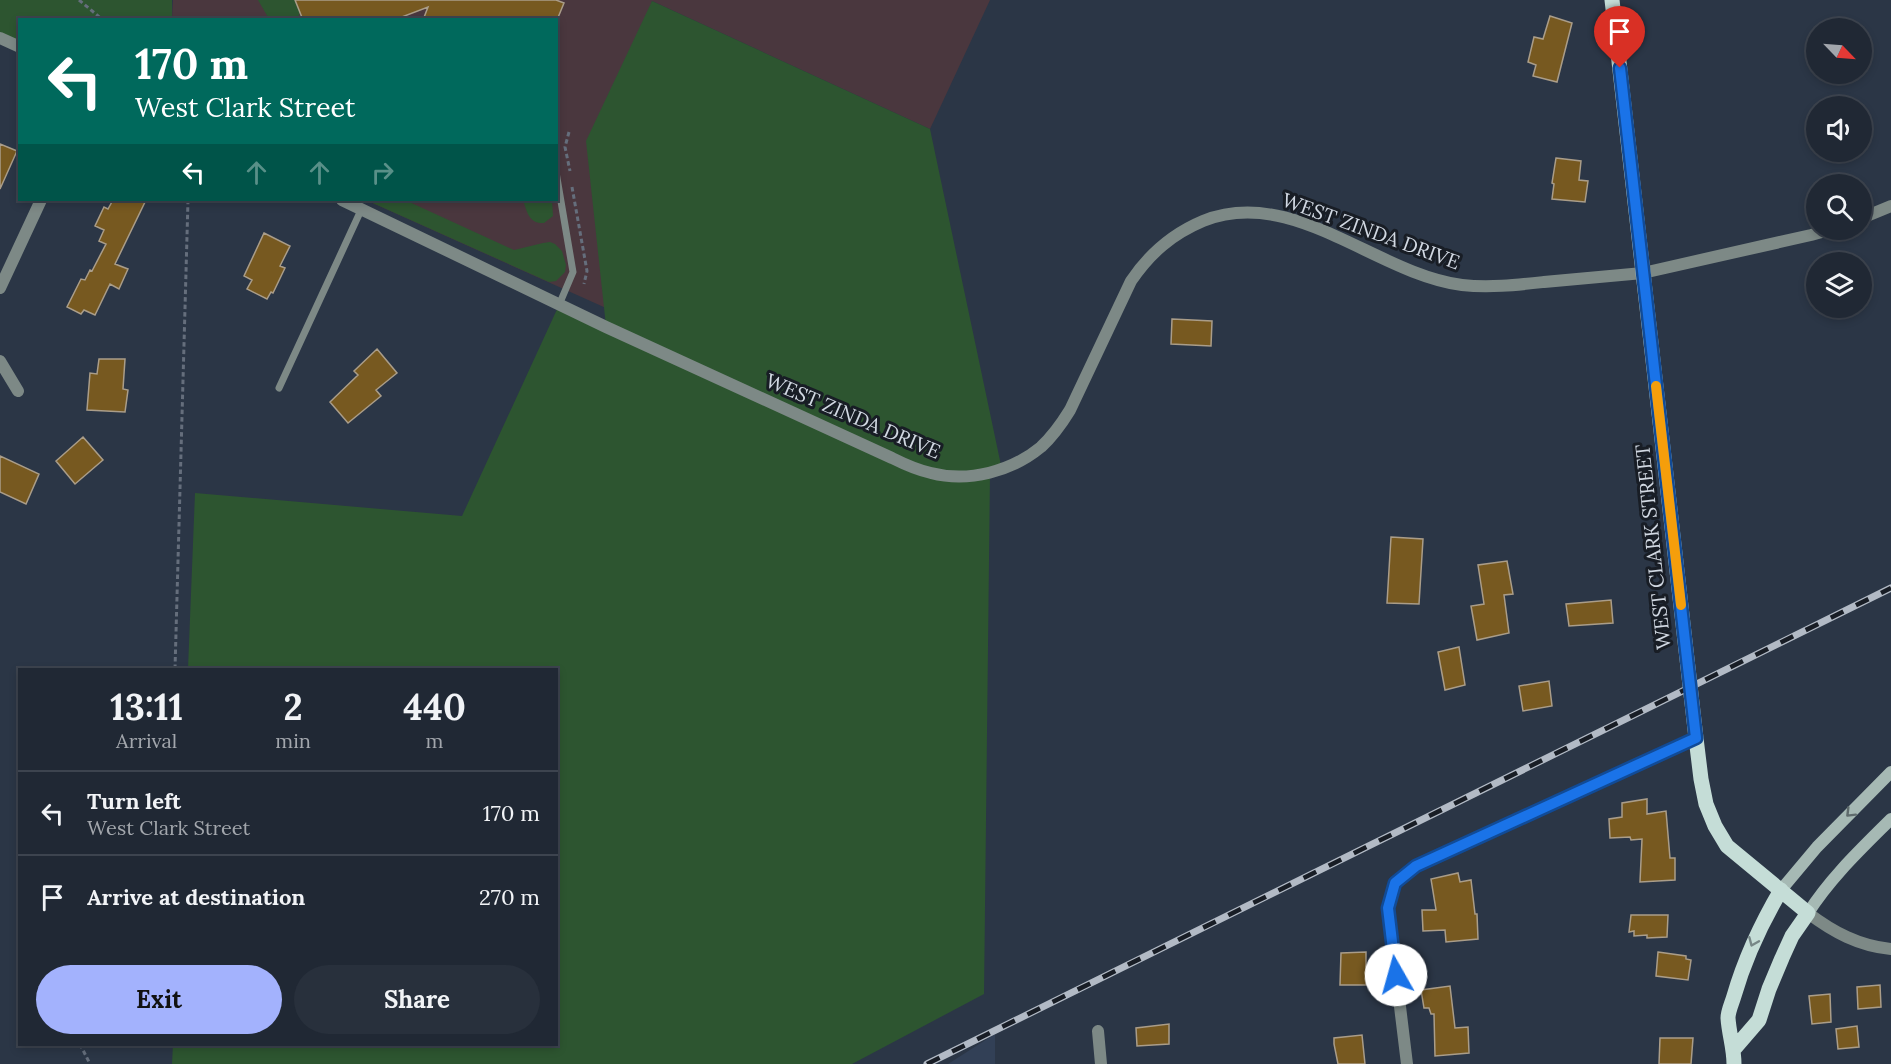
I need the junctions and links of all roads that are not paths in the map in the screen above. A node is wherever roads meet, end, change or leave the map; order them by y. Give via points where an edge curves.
1 (1612, 0) edge
2 (0, 38) edge
3 (18, 46) edge
4 (558, 184) edge
5 (41, 201) edge
6 (344, 201) edge
7 (1891, 206) edge
8 (362, 208) junction
9 (1872, 214) edge
10 (1806, 236) edge
11 (1643, 273) junction
12 (0, 288) edge
13 (559, 305) junction
14 (0, 361) edge
15 (279, 388) dead end
16 (18, 391) dead end
17 (1696, 738) junction
18 (1891, 772) edge
19 (1891, 819) edge
20 (1780, 890) junction
21 (1808, 913) junction
22 (1891, 949) edge
23 (1098, 1031) dead end
24 (1734, 1056) edge
25 (1101, 1064) edge
26 (1407, 1064) edge

1 - 11 main road, WEST CLARK STREET
2 - 3 street
4 - 13 lane via 573,272
5 - 12 street
6 - 8 street, WEST ZINDA DRIVE
7 - 9 street
8 - 13 street, WEST ZINDA DRIVE
8 - 15 lane
10 - 11 street, WEST ZINDA DRIVE
11 - 13 street, WEST ZINDA DRIVE via 1497,287 1462,285 1406,269 1280,216 1245,213 1210,218 1179,232 1144,262 1131,281 1070,410 1042,446 1002,470 956,477 933,474 891,458
11 - 17 main road, WEST CLARK STREET
14 - 16 street
17 - 20 main road, WEST CLARK STREET via 1706,804 1715,826 1727,846
17 - 26 street via 1416,866 1395,883 1388,908
18 -> 20 main road
19 - 21 main road via 1842,867
20 - 21 main road, WEST CLARK STREET
20 -> 24 main road via 1761,923 1728,1016
21 - 22 street via 1830,930
21 - 24 main road via 1792,936 1759,1020
23 - 25 street

